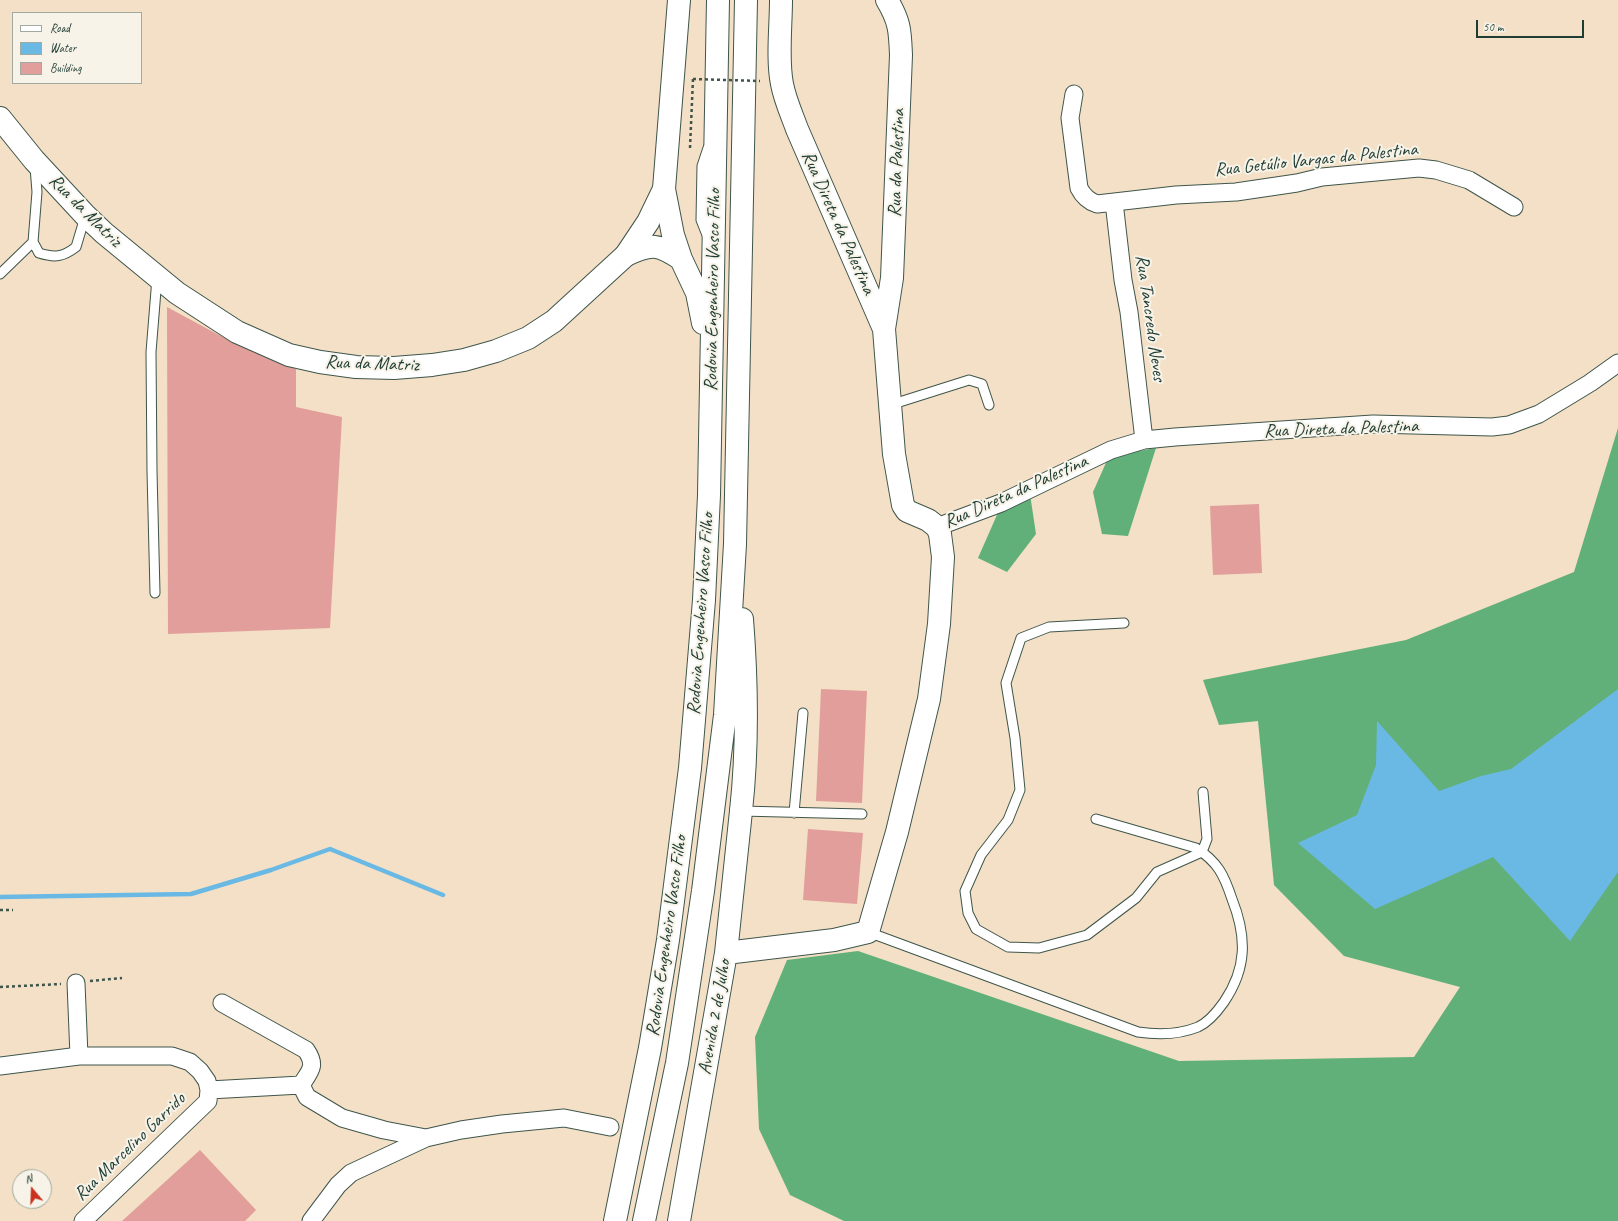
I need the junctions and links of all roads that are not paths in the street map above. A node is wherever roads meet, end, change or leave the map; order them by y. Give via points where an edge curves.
1 (679, 0) edge
2 (718, 0) edge
3 (746, 0) edge
4 (781, 0) edge
5 (887, 0) edge
6 (1074, 94) dead end
7 (0, 118) edge
8 (34, 160) junction
9 (664, 189) junction
10 (1114, 202) junction
11 (1514, 207) dead end
12 (85, 215) junction
13 (33, 242) junction
14 (626, 255) junction
15 (681, 259) junction
16 (0, 274) edge
17 (157, 277) junction
18 (884, 329) junction
19 (1618, 362) edge
20 (890, 405) junction
21 (989, 405) dead end
22 (1144, 440) junction
23 (709, 466) junction
24 (937, 527) junction
25 (735, 544) junction
26 (155, 593) dead end
27 (1124, 623) dead end
28 (803, 713) dead end
29 (1204, 792) dead end
30 (741, 811) junction
31 (794, 813) junction
32 (862, 814) dead end
33 (1096, 819) dead end
34 (1202, 852) junction
35 (868, 932) junction
36 (726, 953) junction
37 (76, 983) dead end
38 (222, 1003) dead end
39 (79, 1056) junction
40 (0, 1066) edge
41 (301, 1085) junction
42 (209, 1090) junction
43 (610, 1126) dead end
44 (426, 1138) junction
45 (656, 1166) junction
46 (83, 1221) edge
47 (311, 1221) edge
48 (615, 1221) edge
49 (644, 1221) edge
50 (656, 1221) edge
51 (679, 1221) edge

1 - 9 main road
2 - 23 main road, Rodovia Engenheiro Vasco Filho
3 - 25 main road, Rodovia Engenheiro Vasco Filho
4 - 18 main road, Rua Direta da Palestina via 782,85 797,129
5 - 18 main road, Rua da Palestina via 900,30 900,56 892,278
6 - 10 street, Rua Getúlio Vargas da Palestina via 1070,118 1079,188 1091,202
7 - 8 main road, Rua da Matriz
8 - 12 main road, Rua da Matriz
8 - 13 lane via 37,192
9 - 14 main road, Rua da Matriz via 648,222
9 - 15 main road
10 - 11 street, Rua Getúlio Vargas da Palestina via 1236,192 1322,177 1419,168 1442,171 1469,180
10 - 22 street, Rua Tancredo Neves
12 - 13 lane via 76,247 70,252 51,257 39,253
12 - 17 main road, Rua da Matriz
13 - 16 lane
14 - 15 main road via 655,247 664,248
14 - 17 main road, Rua da Matriz via 554,321 528,338 464,360 394,368 348,366 289,355 237,332
15 - 23 main road via 697,293 704,326 703,434
17 - 26 lane via 151,352
18 - 20 main road, Rua Direta da Palestina
19 - 22 street, Rua Direta da Palestina via 1590,383 1539,414 1508,425 1492,427 1373,424
20 - 21 lane via 969,380 982,384
20 - 24 main road, Rua Direta da Palestina via 894,454 903,505 907,511
22 - 24 street, Rua Direta da Palestina via 1111,450 1007,500
23 - 48 main road, Rodovia Engenheiro Vasco Filho via 704,600 690,768 668,940 652,1040
24 - 35 main road via 943,557 939,624 929,699 897,832
25 - 30 main road, Avenida 2 de Julho via 745,660 747,745
25 - 45 main road, Rodovia Engenheiro Vasco Filho via 725,715 704,883 677,1064
27 - 34 lane via 1049,627 1021,638 1006,683 1020,790 1008,820 981,855 964,891 968,913 976,929 1008,947 1039,948 1087,935 1136,898 1157,872
28 - 31 lane
29 - 34 lane via 1207,839
30 - 31 lane
30 - 36 main road, Avenida 2 de Julho
31 - 32 lane
33 - 34 lane via 1196,848
34 - 35 lane via 1219,867 1225,880 1243,938 1243,957 1232,990 1216,1014 1199,1027 1181,1032 1158,1035 1138,1032
35 - 36 main road via 834,940
36 - 51 main road, Avenida 2 de Julho
37 - 39 street
38 - 41 street via 306,1050 311,1057 312,1067
39 - 40 street, Rua Marcelino Garrido
39 - 42 street, Rua Marcelino Garrido via 172,1056 190,1062 200,1071 207,1081
41 - 42 street
41 - 44 street via 307,1097 342,1118
42 - 46 street, Rua Marcelino Garrido via 208,1102
43 - 44 street via 564,1118 502,1124
44 - 47 street via 351,1173 338,1185
45 - 49 main road, Rodovia Engenheiro Vasco Filho
45 - 50 main road

